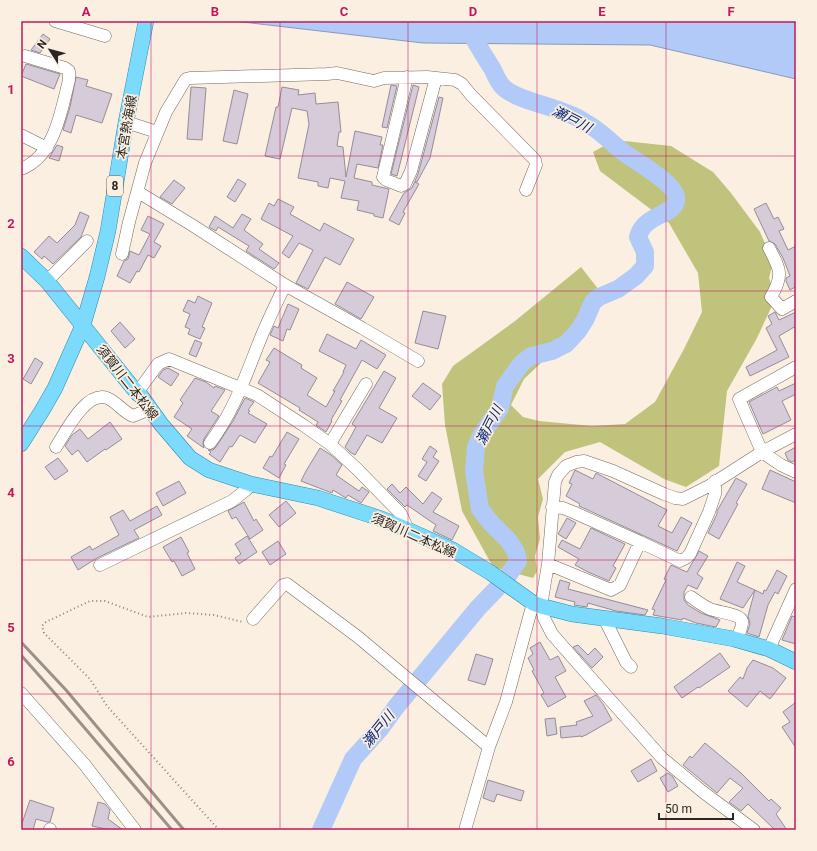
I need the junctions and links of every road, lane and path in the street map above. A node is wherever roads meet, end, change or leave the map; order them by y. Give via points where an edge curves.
1 (55, 21) edge
2 (146, 21) edge
3 (105, 36) dead end
4 (25, 56) dead end
5 (407, 77) junction
6 (436, 78) junction
7 (126, 122) junction
8 (157, 132) junction
9 (21, 135) edge
10 (47, 148) junction
11 (21, 169) edge
12 (526, 190) dead end
13 (138, 192) junction
14 (88, 241) dead end
15 (769, 248) dead end
16 (122, 254) dead end
17 (21, 256) edge
18 (47, 281) junction
19 (285, 285) junction
20 (796, 301) edge
21 (83, 325) junction
22 (418, 361) dead end
23 (796, 367) edge
24 (366, 384) dead end
25 (242, 388) junction
26 (137, 393) junction
27 (150, 409) junction
28 (796, 434) edge
29 (210, 443) dead end
30 (21, 444) edge
31 (330, 444) junction
32 (56, 447) dead end
33 (762, 452) junction
34 (796, 472) edge
35 (715, 481) junction
36 (251, 484) junction
37 (552, 507) junction
38 (408, 530) junction
39 (640, 542) junction
40 (548, 564) junction
41 (100, 565) dead end
42 (796, 589) edge
43 (691, 597) dead end
44 (533, 602) junction
45 (604, 618) junction
46 (253, 619) joint
47 (737, 640) junction
48 (769, 649) junction
49 (796, 662) edge
50 (631, 667) dead end
51 (21, 693) edge
52 (489, 747) junction
53 (135, 830) edge
54 (219, 830) edge
55 (465, 830) edge
56 (754, 830) edge

1 - 3 street
2 - 7 main road, 本宮熱海線 / 8
4 - 10 street via 69,71 69,80 55,131
5 - 6 street
5 - 6 street via 383,176 386,180 401,186 405,184 411,171
5 - 8 street via 374,81 337,73 190,78 186,79 173,99
6 - 12 street via 455,80 462,84 535,160 536,165
7 - 8 street
7 - 21 main road, 本宮熱海線 / 8 via 108,231
8 - 13 street via 145,163
9 - 10 street
10 - 11 street via 33,163
13 - 16 street
13 - 19 street
14 - 18 street
15 - 20 street via 780,273 771,297 782,309
17 - 18 main road
18 - 21 main road
19 - 22 street
19 - 25 street via 262,334
21 - 26 main road, 須賀川二本松線
21 - 30 main road, 本宮熱海線 / 8 via 55,388
23 - 33 street via 739,399
24 - 31 street
25 - 26 street via 169,359 158,364
25 - 29 street
25 - 31 street via 280,409
26 - 27 main road, 須賀川二本松線
27 - 32 street via 133,416 108,398 95,398 78,413
27 - 36 main road, 須賀川二本松線 via 190,458 208,470
28 - 33 street
31 - 38 street via 390,501 401,514
33 - 34 street via 781,466
33 - 35 street
35 - 37 street via 683,499 675,498 613,470 580,461 566,466 558,475
35 - 39 street via 716,494 686,558 680,561
36 - 38 main road, 須賀川二本松線 via 318,498
36 - 41 street via 232,501
37 - 39 street via 563,508
37 - 40 street
38 - 44 main road, 須賀川二本松線 via 453,550
39 - 40 street via 620,585 611,590
40 - 44 street
42 - 48 street
43 - 47 street via 708,608 740,618 742,623
44 - 45 main road, 須賀川二本松線 via 572,614
44 - 52 street via 506,702
44 - 56 street via 552,634 662,758
45 - 47 main road, 須賀川二本松線
45 - 50 street
46 - 52 street via 283,585 287,584 358,637
46 - 54 path via 247,623 214,615 186,613 148,617 105,601 90,601 42,626 44,633 90,679 107,706
47 - 48 main road, 須賀川二本松線
48 - 49 main road, 須賀川二本松線
51 - 53 street via 85,765
52 - 55 street

